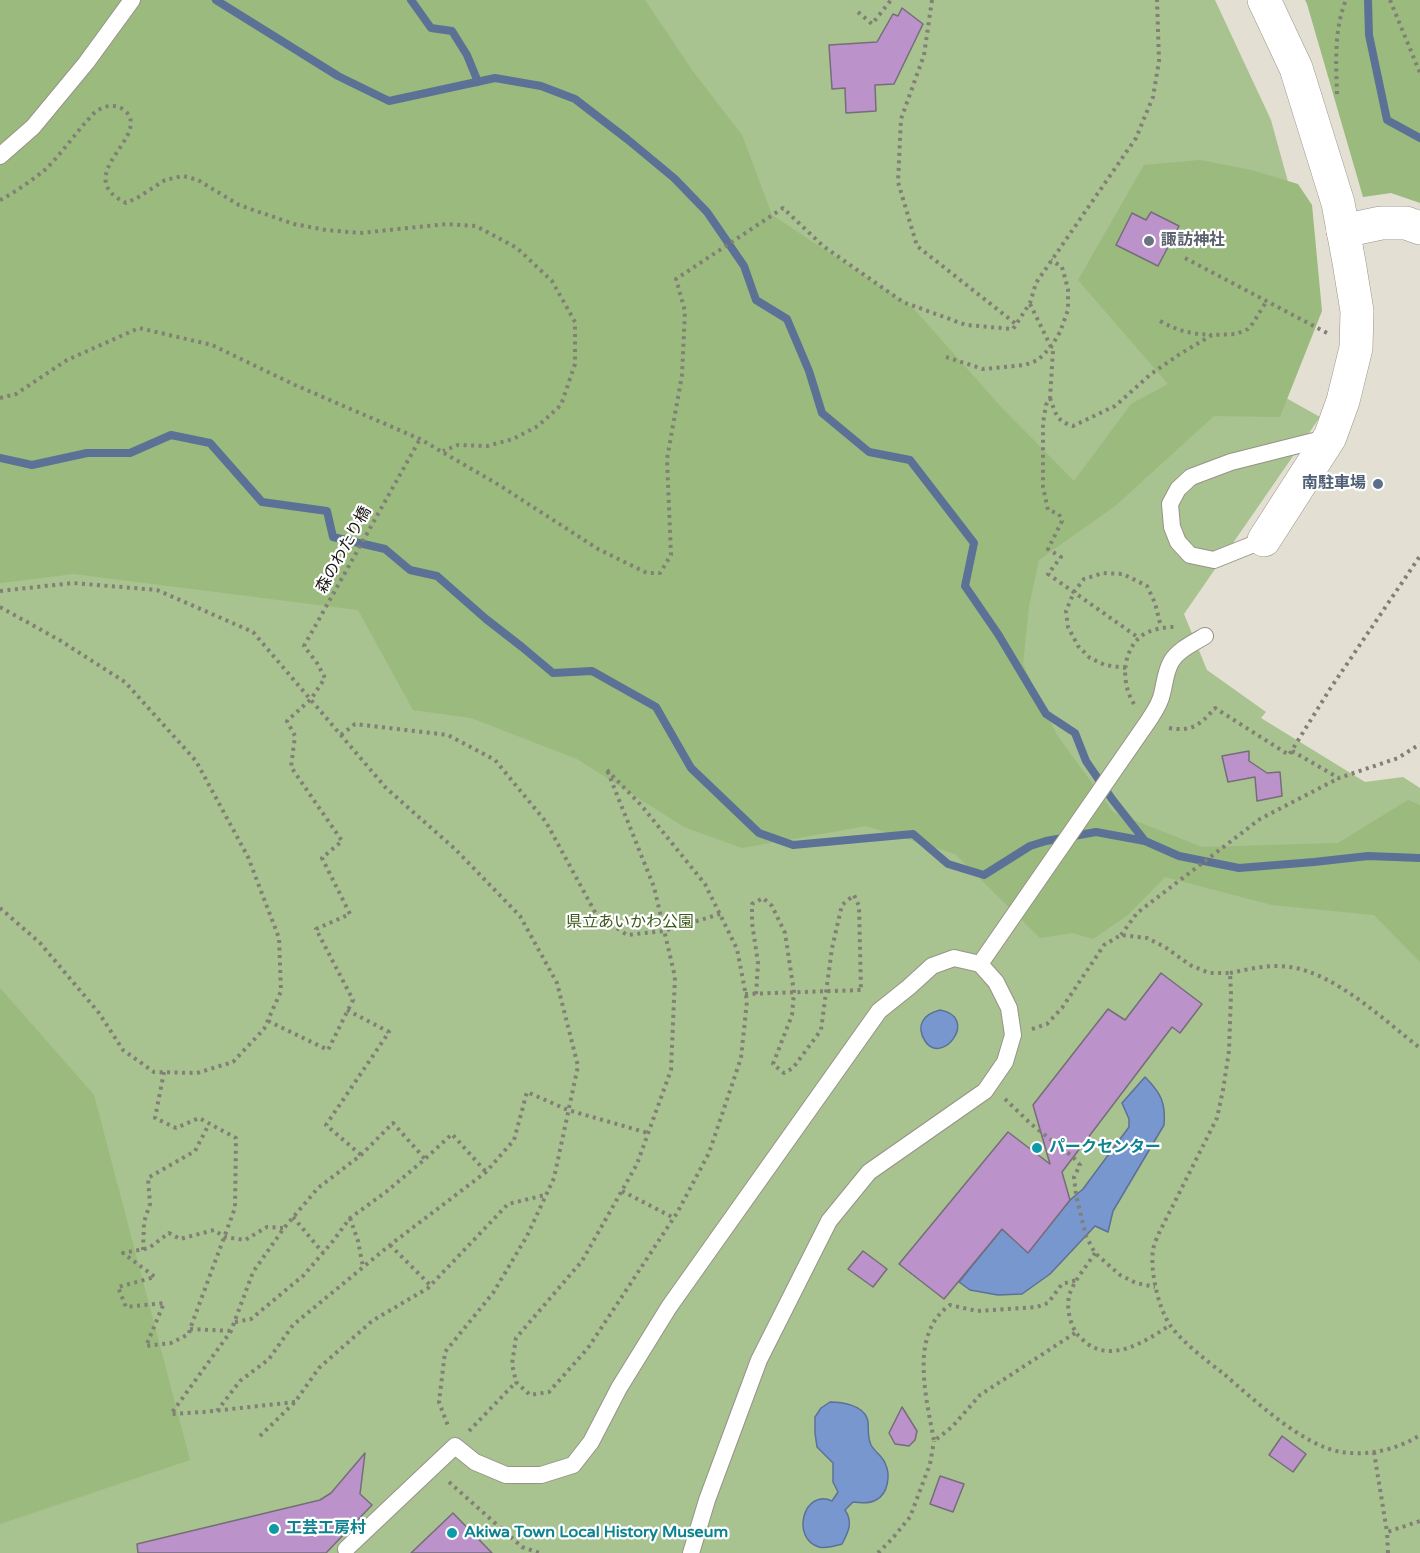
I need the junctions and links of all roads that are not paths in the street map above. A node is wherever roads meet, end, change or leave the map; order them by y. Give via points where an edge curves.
1 (132, 0) edge
2 (1264, 0) edge
3 (0, 156) edge
4 (1420, 228) edge
5 (1343, 231) junction
6 (1330, 437) junction
7 (1264, 540) joint
8 (1205, 636) dead end
9 (980, 964) junction
10 (346, 1549) dead end
11 (691, 1553) edge

1 - 3 lane via 33,127
2 - 5 street via 1296,68
4 - 5 street via 1406,223 1381,223
5 - 6 street via 1357,311 1356,348
6 - 7 street
6 - 7 lane via 1231,462 1191,477 1170,504 1172,527 1178,542 1190,555 1214,560
8 - 9 lane via 1172,660 1162,695 1149,720
9 - 10 lane via 954,958 932,966 879,1011 669,1306 591,1442 573,1465 541,1475 506,1475 475,1462 455,1446
9 - 11 lane via 996,982 1009,1008 1013,1035 1005,1062 985,1090 869,1172 829,1221 759,1360

